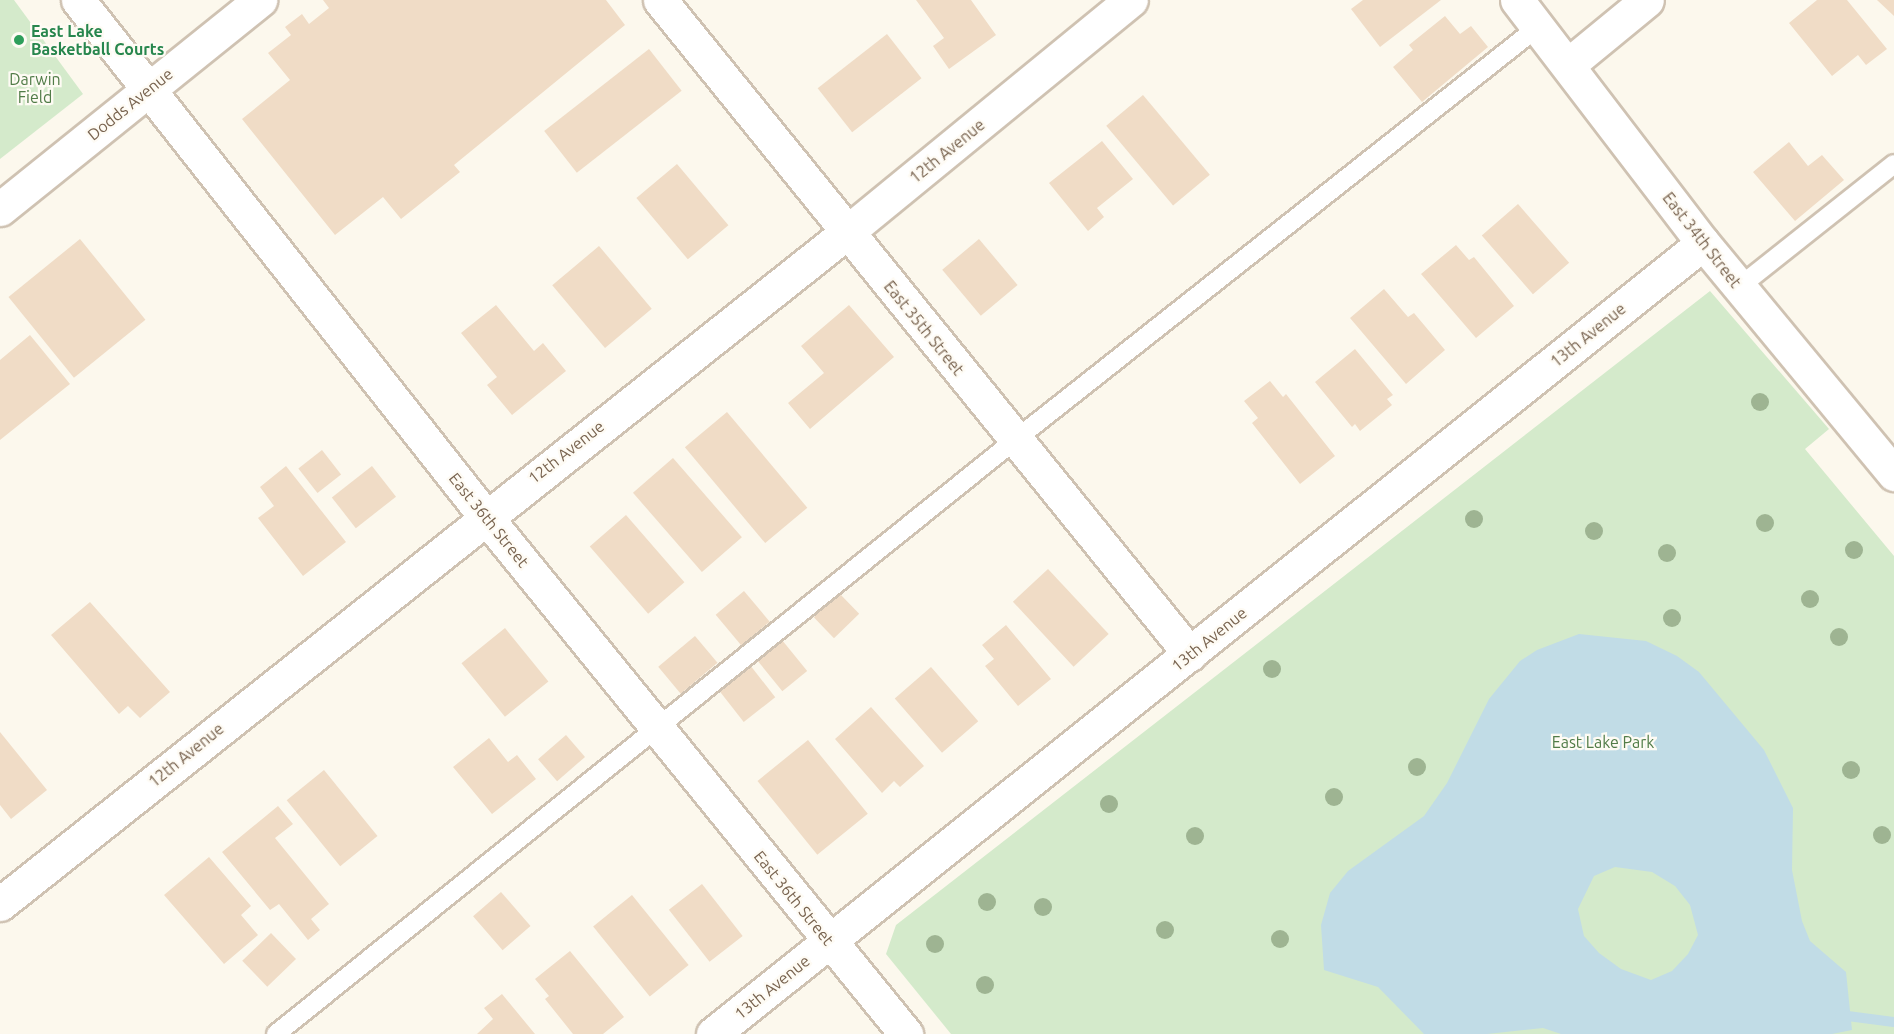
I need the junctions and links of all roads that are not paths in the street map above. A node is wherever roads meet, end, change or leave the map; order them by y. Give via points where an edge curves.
1 (78, 0) edge
2 (260, 0) edge
3 (660, 0) edge
4 (1131, 0) edge
5 (1517, 0) edge
6 (1647, 0) edge
7 (1538, 27) junction
8 (1568, 64) junction
9 (149, 89) junction
10 (1894, 164) edge
11 (0, 209) edge
12 (846, 233) junction
13 (1703, 243) junction
14 (1739, 286) junction
15 (1015, 440) junction
16 (1894, 474) edge
17 (485, 516) junction
18 (1190, 654) junction
19 (658, 730) junction
20 (0, 904) edge
21 (829, 940) junction
22 (276, 1034) edge
23 (713, 1034) edge
24 (906, 1034) edge

1 - 9 street, East 36th Street
2 - 9 street, Dodds Avenue
3 - 12 street, East 35th Street
4 - 12 street, 12th Avenue
5 - 7 street, East 34th Street
6 - 8 street
7 - 8 street, East 34th Street
7 - 15 lane
8 - 13 street, East 34th Street
9 - 11 street, Dodds Avenue
9 - 17 street, East 36th Street
10 - 14 lane
12 - 15 street, East 35th Street
12 - 17 street, 12th Avenue
13 - 14 street, East 34th Street
13 - 18 street, 13th Avenue
14 - 16 street, East 34th Street
15 - 18 street, East 35th Street
15 - 19 lane
17 - 19 street, East 36th Street
17 - 20 street, 12th Avenue
18 - 21 street, 13th Avenue
19 - 21 street, East 36th Street
19 - 22 lane
21 - 23 street, 13th Avenue
21 - 24 street, East 36th Street

